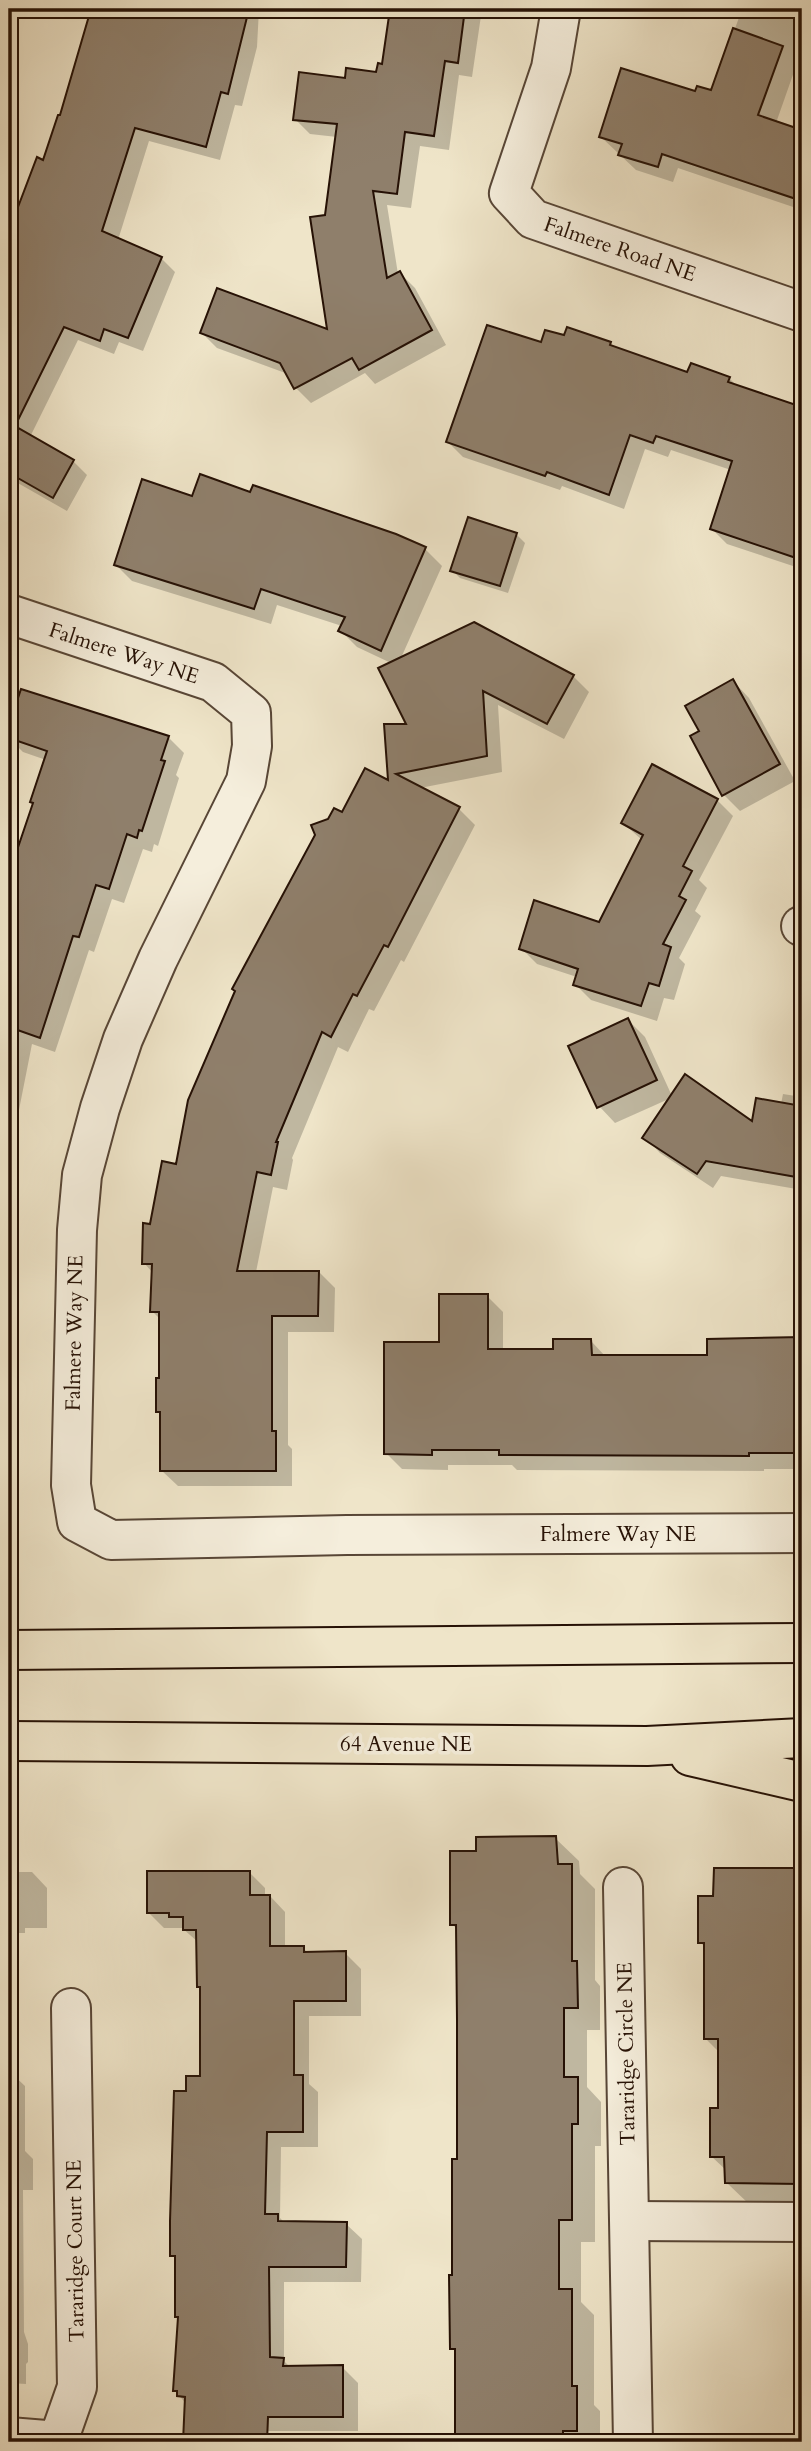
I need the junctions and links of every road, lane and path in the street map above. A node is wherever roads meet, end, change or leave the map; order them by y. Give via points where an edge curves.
1 (561, 9) edge
2 (802, 312) edge
3 (9, 614) edge
4 (802, 1533) edge
5 (802, 1643) edge
6 (9, 1650) edge
7 (802, 1738) edge
8 (9, 1741) edge
9 (647, 1746) junction
10 (802, 1782) edge
11 (623, 1887) dead end
12 (71, 2008) dead end
13 (630, 2221) junction
14 (802, 2222) edge
15 (9, 2437) edge
16 (633, 2442) edge

1 - 2 street, Falmere Road NE via 551,68 509,193 533,219
3 - 4 street, Falmere Way NE via 213,682 251,713 246,781 122,1039 82,1175 71,1471 77,1522 111,1540
5 - 6 main road
7 - 9 main road, 64 Avenue NE
8 - 9 main road, 64 Avenue NE
9 - 10 main road
11 - 13 street, Tararidge Circle NE
12 - 15 street, Tararidge Court NE via 77,2387 58,2441
13 - 14 street
13 - 16 street, Tararidge Circle NE

